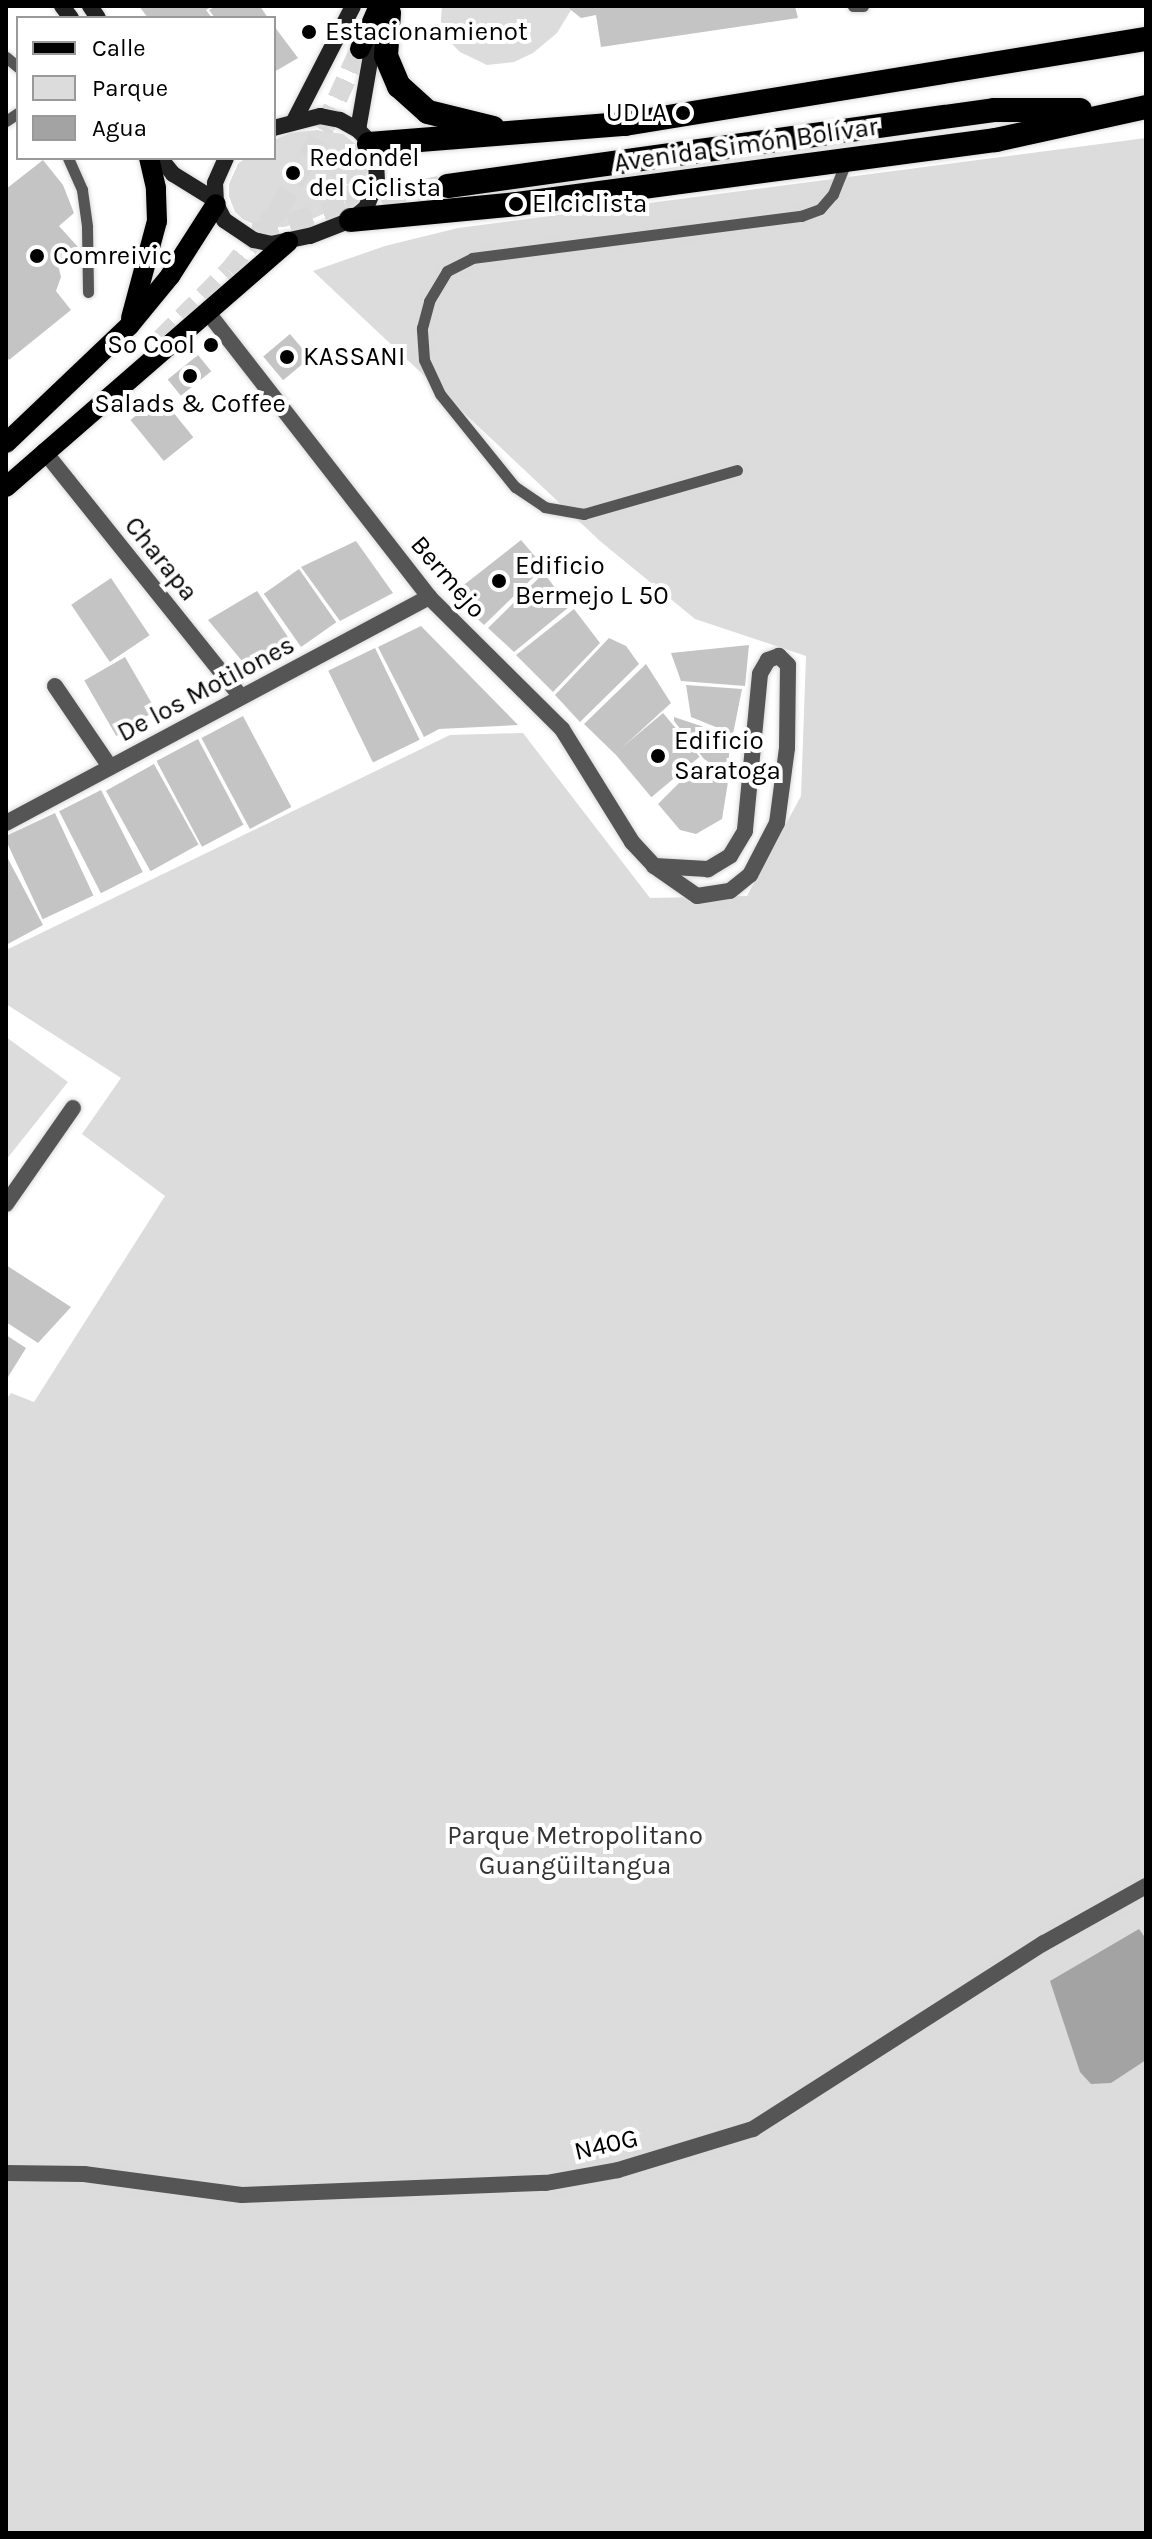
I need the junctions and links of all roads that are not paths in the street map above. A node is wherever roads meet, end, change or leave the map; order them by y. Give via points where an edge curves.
1 (353, 6) edge
2 (853, 6) edge
3 (863, 6) edge
4 (387, 8) edge
5 (1146, 39) edge
6 (360, 49) tunnel mouth
7 (1134, 109) edge
8 (294, 121) junction
9 (276, 127) edge
10 (519, 134) junction
11 (363, 137) junction
12 (69, 160) edge
13 (149, 160) edge
14 (162, 160) edge
15 (224, 160) edge
16 (847, 160) junction
17 (448, 186) tunnel mouth
18 (216, 202) junction
19 (351, 220) junction
20 (288, 242) junction
21 (88, 292) dead end
22 (209, 314) junction
23 (129, 326) junction
24 (161, 339) tunnel mouth
25 (75, 424) junction
26 (6, 443) edge
27 (44, 451) junction
28 (737, 470) dead end
29 (6, 487) edge
30 (429, 597) junction
31 (55, 686) dead end
32 (241, 697) junction
33 (110, 767) junction
34 (6, 823) edge
35 (654, 866) junction
36 (73, 1108) dead end
37 (6, 1204) edge
38 (1146, 1886) edge
39 (6, 2173) edge

1 - 8 street
2 - 3 lane
4 - 6 main road
4 - 10 highway via 386,56 399,86 428,112
4 - 11 street via 372,50
5 - 10 highway, Avenida Simón Bolívar via 625,124
7 - 16 highway, Avenida Simón Bolívar via 996,140
7 - 17 highway via 994,110
8 - 9 street
8 - 11 street via 320,116 340,120
10 - 11 highway, Avenida Simón Bolívar
11 - 19 street via 376,161 377,181 366,208
12 - 21 lane via 82,190
13 - 23 main road via 157,221
14 - 18 street via 173,174
15 - 18 street via 215,183
16 - 19 highway, Avenida Simón Bolívar
16 - 28 lane via 833,194 820,209 801,216 472,258 447,271 429,301 422,328 424,359 440,394 515,487 545,507 584,514
18 - 20 street via 224,220 254,240
18 - 23 main road via 170,276
19 - 20 street
20 - 22 main road
22 - 25 main road
22 - 30 street, Bermejo
23 - 26 main road
24 - 25 main road
25 - 27 main road
27 - 29 main road
27 - 32 street, Charapa
30 - 32 street, De los Motilones
30 - 35 street, Bermejo via 562,729 632,842
31 - 33 street
32 - 33 street, De los Motilones
33 - 34 street, De los Motilones
35 - 35 street, Bermejo via 697,896 730,891 750,875 766,850 777,823 787,748 788,665 779,656 768,660 760,674 745,831 730,856 708,869
36 - 37 street
38 - 39 street, N40G via 1044,1943 753,2129 618,2170 546,2183 242,2195 84,2174

